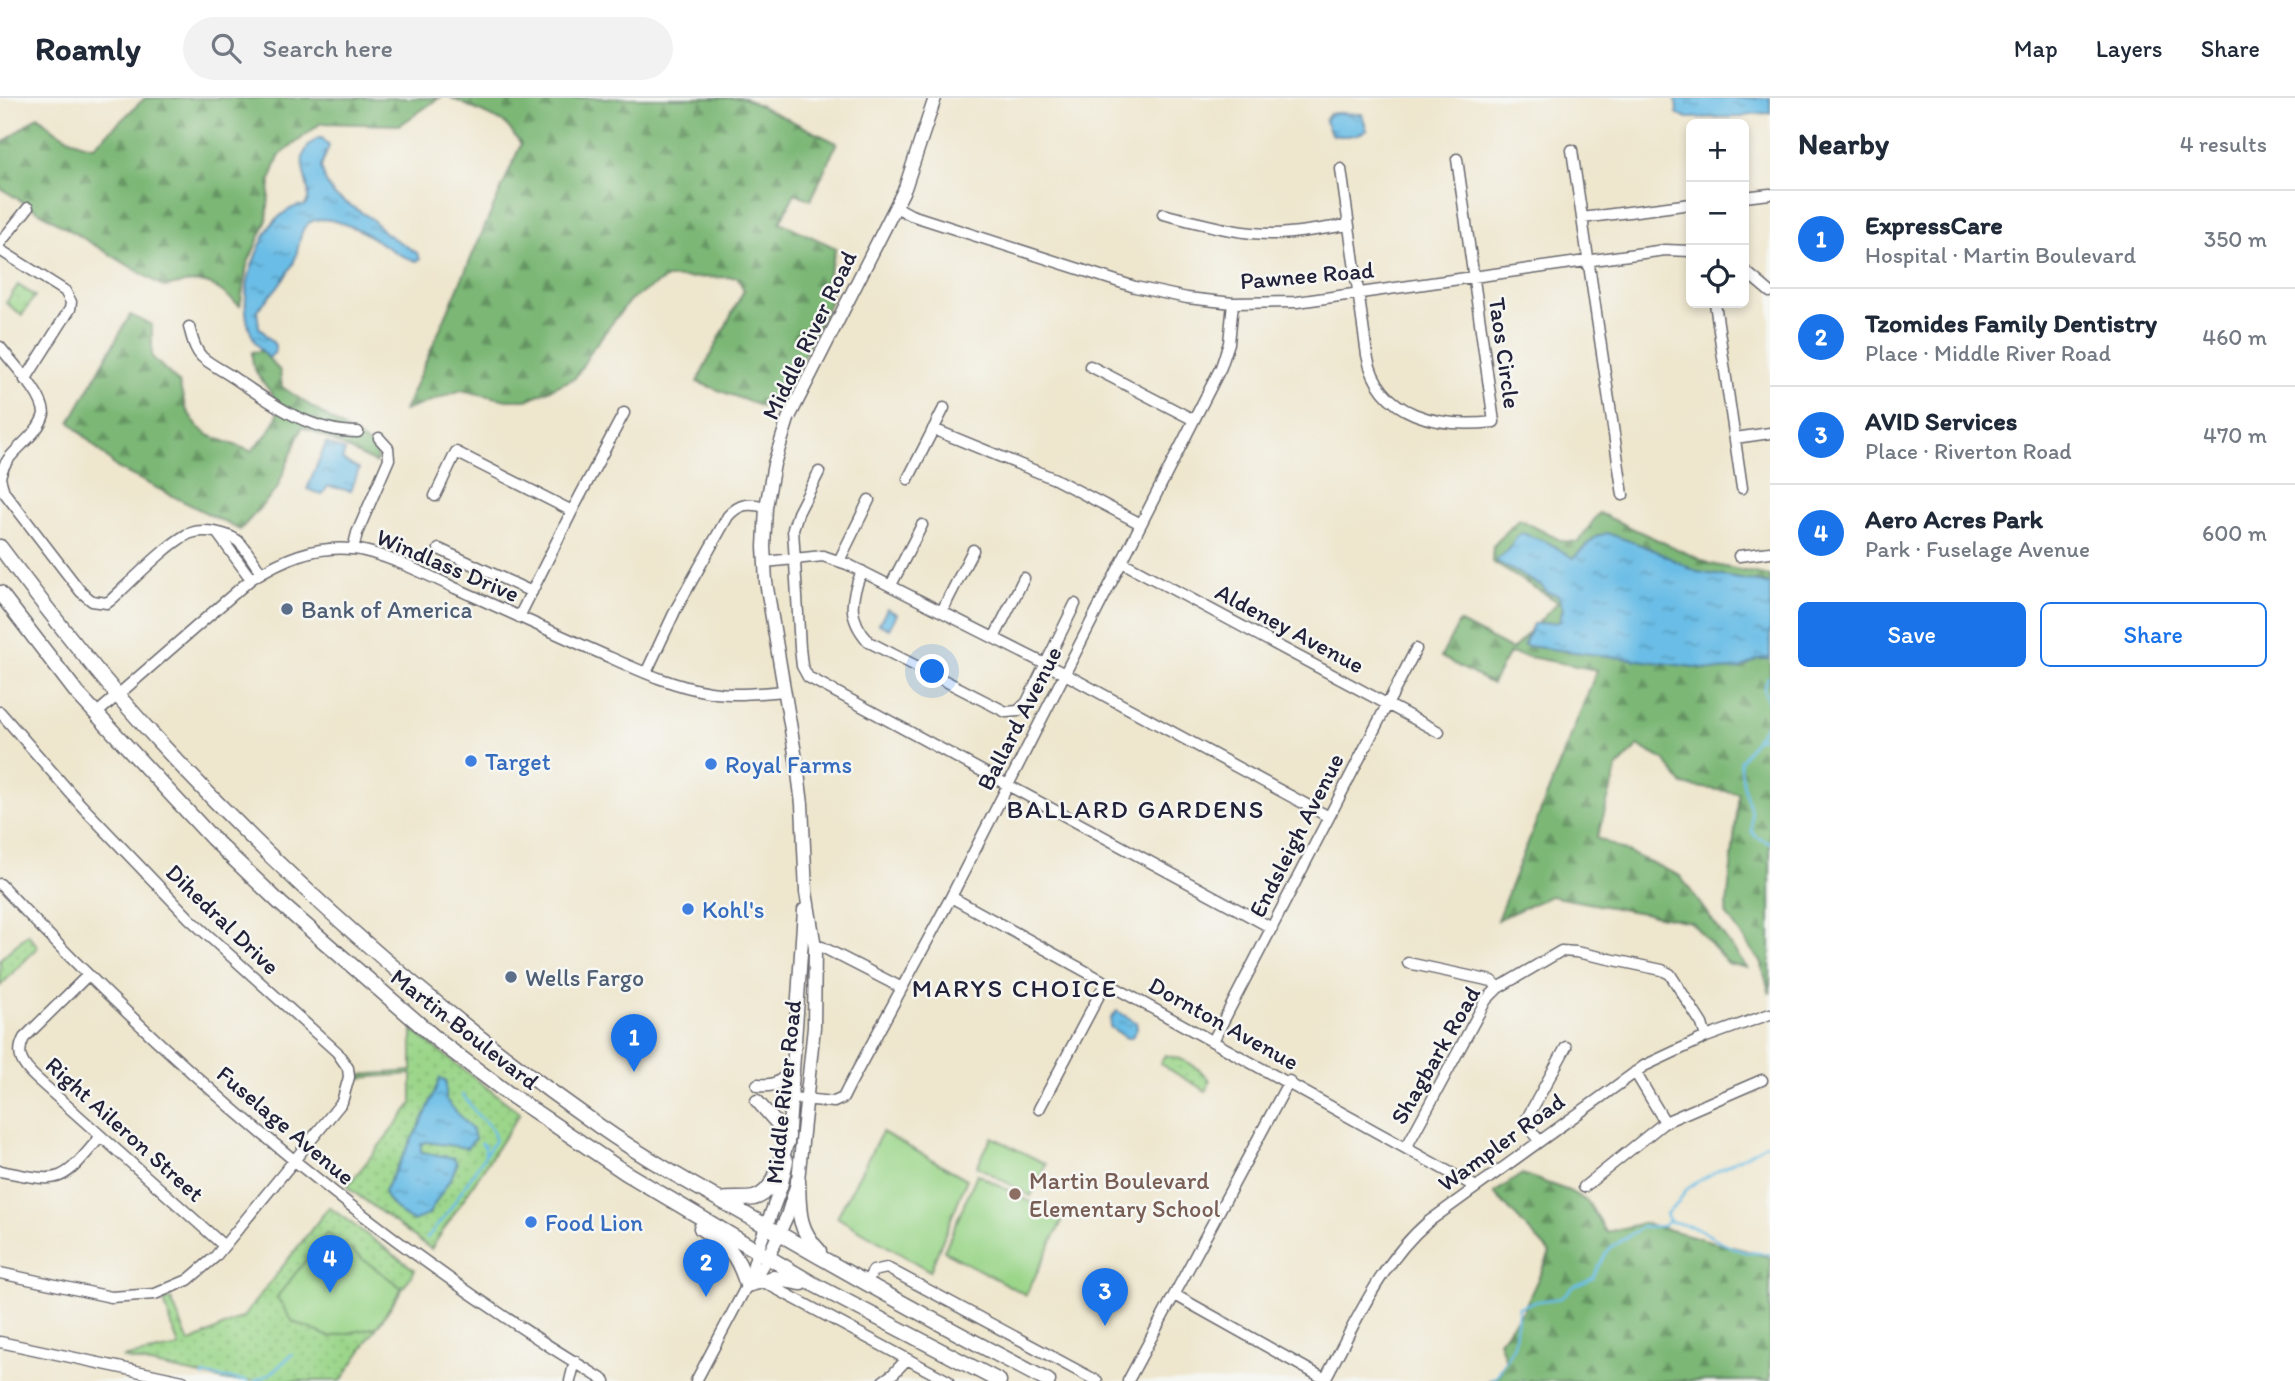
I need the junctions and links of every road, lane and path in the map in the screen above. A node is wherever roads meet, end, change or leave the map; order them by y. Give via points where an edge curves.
1 (935, 98) edge
2 (1572, 150) dead end
3 (1457, 159) dead end
4 (1340, 169) dead end
5 (1770, 194) edge
6 (1749, 196) edge
7 (1686, 205) edge
8 (896, 207) junction
9 (28, 208) dead end
10 (1163, 214) dead end
11 (1582, 218) junction
12 (1349, 225) junction
13 (0, 243) edge
14 (0, 250) edge
15 (1686, 251) edge
16 (1588, 260) junction
17 (1749, 274) edge
18 (1473, 277) junction
19 (1770, 292) edge
20 (1358, 293) junction
21 (1233, 303) junction
22 (1716, 308) edge
23 (189, 327) dead end
24 (0, 347) edge
25 (1090, 366) dead end
26 (25, 380) junction
27 (944, 408) dead end
28 (624, 413) dead end
29 (1194, 420) junction
30 (933, 429) junction
31 (358, 432) dead end
32 (1770, 433) edge
33 (379, 438) dead end
34 (1735, 438) junction
35 (819, 472) dead end
36 (0, 478) edge
37 (908, 479) dead end
38 (1742, 488) dead end
39 (1623, 495) dead end
40 (435, 496) dead end
41 (869, 500) dead end
42 (766, 507) junction
43 (572, 511) junction
44 (1141, 524) junction
45 (922, 525) dead end
46 (0, 547) edge
47 (354, 548) junction
48 (439, 549) dead end
49 (973, 550) dead end
50 (1770, 552) edge
51 (1739, 556) dead end
52 (793, 559) junction
53 (839, 561) junction
54 (765, 562) junction
55 (1122, 562) junction
56 (862, 571) junction
57 (256, 575) junction
58 (1024, 578) dead end
59 (891, 585) junction
60 (532, 592) junction
61 (0, 593) edge
62 (1076, 604) dead end
63 (942, 611) junction
64 (519, 617) junction
65 (994, 638) junction
66 (1416, 649) dead end
67 (1045, 664) junction
68 (646, 673) junction
69 (1065, 674) junction
70 (784, 691) junction
71 (119, 696) junction
72 (1388, 704) junction
73 (0, 712) edge
74 (96, 714) junction
75 (1440, 732) dead end
76 (1009, 784) junction
77 (1329, 817) junction
78 (0, 884) edge
79 (806, 892) junction
80 (951, 897) junction
81 (1272, 928) junction
82 (815, 947) junction
83 (1408, 963) dead end
84 (87, 976) junction
85 (1106, 982) junction
86 (902, 988) junction
87 (1498, 988) junction
88 (1770, 1014) edge
89 (1706, 1037) junction
90 (1213, 1041) junction
91 (1566, 1047) dead end
92 (793, 1065) junction
93 (1635, 1072) junction
94 (1762, 1080) dead end
95 (1289, 1081) junction
96 (758, 1086) dead end
97 (792, 1098) junction
98 (807, 1100) junction
99 (757, 1101) dead end
100 (1039, 1109) dead end
101 (1665, 1122) junction
102 (101, 1136) junction
103 (788, 1136) junction
104 (1539, 1141) junction
105 (1406, 1148) junction
106 (294, 1161) junction
107 (0, 1171) edge
108 (626, 1173) junction
109 (798, 1180) junction
110 (1476, 1187) junction
111 (1584, 1187) dead end
112 (720, 1200) junction
113 (772, 1230) junction
114 (224, 1247) junction
115 (762, 1254) junction
116 (829, 1263) junction
117 (0, 1273) edge
118 (870, 1277) junction
119 (762, 1281) junction
120 (815, 1284) junction
121 (747, 1285) junction
122 (1175, 1294) junction
123 (0, 1342) edge
124 (907, 1359) junction
125 (575, 1361) junction
126 (1324, 1380) edge
127 (183, 1381) edge
128 (570, 1381) edge
129 (605, 1381) edge
130 (696, 1381) edge
131 (883, 1381) edge
132 (948, 1381) edge
133 (999, 1381) edge
134 (1048, 1381) edge
135 (1097, 1381) edge
136 (1128, 1381) edge

1 - 8 street, Middle River Road
2 - 11 street
3 - 18 street
4 - 12 street
5 - 6 street
7 - 11 street
8 - 21 street, Pawnee Road via 1136,288
8 - 42 street, Middle River Road via 788,419
9 - 13 street
10 - 12 street via 1260,233
11 - 16 street
12 - 20 street
14 - 26 street via 65,291 71,302
15 - 16 street, Pawnee Road
16 - 18 street, Pawnee Road
16 - 39 street
17 - 19 street
18 - 20 street, Pawnee Road
18 - 20 street, Taos Circle via 1494,422 1428,419 1388,399 1368,365
20 - 21 street, Pawnee Road via 1297,302
21 - 29 street, Ballard Avenue via 1226,353
22 - 34 street
23 - 31 street via 201,356 247,388 316,426
24 - 26 street
25 - 29 street
26 - 36 street via 38,393 44,414 3,467
27 - 30 street
28 - 43 street
29 - 44 street, Ballard Avenue
30 - 37 street
30 - 44 street via 1055,479
32 - 34 street
33 - 47 street via 388,448 388,459
34 - 38 street
35 - 52 street via 794,523
36 - 57 street via 4,492 92,601 107,603 186,535 207,530 218,534
40 - 43 street via 456,452
41 - 53 street
42 - 54 street, Middle River Road
42 - 68 street via 746,503 728,516
43 - 60 street
44 - 55 street, Ballard Avenue
45 - 59 street
46 - 71 main road, Martin Boulevard
47 - 57 street, Windlass Drive via 290,557
47 - 64 street, Windlass Drive via 421,572
48 - 60 street
49 - 63 street
50 - 51 street
52 - 53 street via 822,556
52 - 54 street
52 - 76 street via 802,666 808,677
53 - 56 street
54 - 70 street, Middle River Road
55 - 69 street, Ballard Avenue
55 - 72 street, Aldeney Avenue
56 - 59 street
56 - 67 street via 852,609 855,625 869,642 991,706 1006,712 1022,708
57 - 71 street, Windlass Drive
58 - 65 street
59 - 63 street
60 - 64 street
61 - 74 main road, Martin Boulevard
62 - 67 street
63 - 65 street
64 - 68 street, Windlass Drive
65 - 67 street
66 - 72 street, Endsleigh Avenue
67 - 69 street
68 - 70 street, Windlass Drive via 713,693
69 - 76 street, Ballard Avenue
69 - 77 street
70 - 79 street, Middle River Road via 802,804
71 - 74 street, Windlass Drive
71 - 112 main road, Martin Boulevard via 234,820 392,967 601,1128
72 - 75 street, Aldeney Avenue
72 - 77 street, Endsleigh Avenue
73 - 106 street, Dihedral Drive via 190,919 344,1061 349,1077 342,1102
74 - 108 main road, Martin Boulevard via 212,838 376,988 509,1094
76 - 80 street, Ballard Avenue
76 - 81 street
77 - 81 street, Endsleigh Avenue
78 - 84 street, Fuselage Avenue
79 - 82 street, Middle River Road
79 - 92 street, Middle River Road
80 - 85 street, Dornton Avenue
80 - 86 street, Ballard Avenue
81 - 90 street, Endsleigh Avenue
82 - 86 street
82 - 98 street, Middle River Road
83 - 87 street via 1492,981
84 - 102 street, Right Aileron Street via 24,1038 20,1056 28,1070
84 - 106 street, Fuselage Avenue via 171,1056
85 - 90 street, Dornton Avenue
85 - 100 street
86 - 98 street, Ballard Avenue via 843,1098
87 - 89 street, Shagbark Road via 1568,950 1662,970 1674,979
87 - 105 street, Shagbark Road via 1486,1000
88 - 89 street, Wampler Road
89 - 93 street, Wampler Road
90 - 95 street, Dornton Avenue
91 - 104 street via 1525,1122
92 - 96 street via 776,1085
92 - 97 street, Middle River Road
93 - 101 street
93 - 104 street, Wampler Road
94 - 101 street
95 - 105 street, Dornton Avenue
95 - 122 street
97 - 98 street, Ballard Avenue
97 - 103 street, Middle River Road
98 - 109 street, Middle River Road
99 - 103 street
101 - 111 street
102 - 107 street via 74,1168 60,1177 47,1180
102 - 114 street, Right Aileron Street
103 - 112 main road via 771,1186 751,1199
103 - 113 street, Middle River Road
104 - 110 street, Wampler Road
105 - 110 street, Dornton Avenue
106 - 114 street, Dihedral Drive
106 - 125 street, Fuselage Avenue via 427,1263
108 - 115 main road, Martin Boulevard
108 - 121 main road via 733,1252
109 - 113 street, Middle River Road via 787,1216
109 - 116 main road via 806,1237
110 - 126 street, Wampler Road via 1401,1247
112 - 113 main road, Martin Boulevard
113 - 115 street, Middle River Road
113 - 116 main road, Martin Boulevard
114 - 117 street, Dihedral Drive via 188,1280 141,1296 111,1297
115 - 120 main road, Martin Boulevard
115 - 121 street, Middle River Road
116 - 118 main road, Martin Boulevard
118 - 134 main road, Martin Boulevard
118 - 135 street, Martin Boulevard via 887,1268
119 - 120 main road via 784,1278
119 - 121 main road
119 - 124 street
120 - 133 main road, Martin Boulevard
121 - 130 street, Middle River Road
122 - 126 street
122 - 136 street
123 - 127 street
124 - 131 street
124 - 132 street
125 - 128 street
125 - 129 street, Fuselage Avenue

